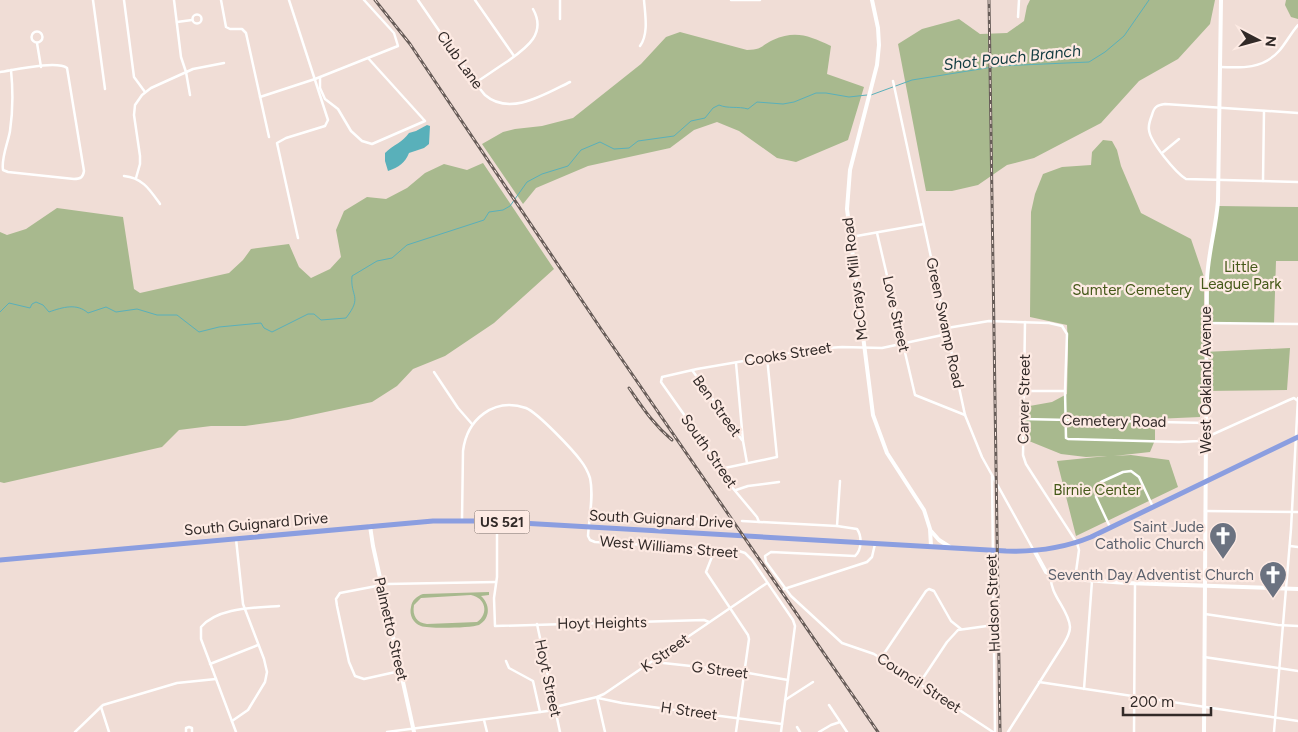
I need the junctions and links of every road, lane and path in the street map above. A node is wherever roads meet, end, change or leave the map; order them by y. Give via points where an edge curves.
1 (93, 0) edge
2 (124, 0) edge
3 (174, 0) edge
4 (221, 0) edge
5 (289, 0) edge
6 (364, 0) edge
7 (418, 0) edge
8 (474, 0) edge
9 (560, 0) edge
10 (644, 0) edge
11 (731, 0) edge
12 (760, 0) edge
13 (872, 0) edge
14 (1019, 0) edge
15 (1221, 0) edge
16 (533, 9) dead end
17 (1018, 17) dead end
18 (560, 19) dead end
19 (192, 20) dead end
20 (177, 22) junction
21 (1298, 25) edge
22 (38, 43) junction
23 (640, 46) dead end
24 (514, 57) junction
25 (368, 58) junction
26 (224, 63) dead end
27 (40, 67) junction
28 (1220, 67) junction
29 (12, 70) junction
30 (0, 72) edge
31 (186, 72) junction
32 (320, 78) junction
33 (315, 80) junction
34 (570, 82) dead end
35 (476, 83) junction
36 (894, 85) dead end
37 (105, 89) dead end
38 (145, 92) junction
39 (190, 94) dead end
40 (260, 98) junction
41 (1220, 108) junction
42 (1264, 111) junction
43 (1298, 113) edge
44 (269, 137) dead end
45 (1179, 139) dead end
46 (1162, 153) junction
47 (124, 176) dead end
48 (136, 178) junction
49 (1218, 181) junction
50 (1263, 181) junction
51 (1298, 182) edge
52 (160, 204) dead end
53 (924, 224) junction
54 (878, 233) junction
55 (850, 237) junction
56 (298, 238) dead end
57 (1025, 322) junction
58 (1206, 323) junction
59 (1298, 324) edge
60 (947, 328) junction
61 (948, 334) junction
62 (903, 344) junction
63 (864, 348) junction
64 (767, 357) junction
65 (736, 362) junction
66 (692, 370) junction
67 (434, 372) dead end
68 (660, 379) joint
69 (1023, 391) junction
70 (1065, 391) junction
71 (1298, 399) edge
72 (965, 415) junction
73 (1022, 419) junction
74 (1066, 420) junction
75 (1206, 423) junction
76 (472, 424) junction
77 (1297, 437) edge
78 (1206, 439) junction
79 (743, 441) junction
80 (747, 464) junction
81 (720, 469) junction
82 (992, 474) junction
83 (1294, 476) junction
84 (1298, 476) edge
85 (840, 481) dead end
86 (779, 482) dead end
87 (1205, 482) junction
88 (736, 490) junction
89 (1154, 507) junction
90 (1205, 511) junction
91 (1292, 512) junction
92 (1298, 512) edge
93 (590, 514) junction
94 (698, 519) dead end
95 (462, 521) junction
96 (742, 521) dead end
97 (497, 522) junction
98 (759, 522) junction
99 (370, 526) junction
100 (837, 526) junction
101 (588, 527) junction
102 (1111, 528) junction
103 (930, 529) junction
104 (236, 539) junction
105 (860, 543) junction
106 (1077, 543) junction
107 (874, 544) junction
108 (930, 546) junction
109 (1290, 546) junction
110 (950, 547) junction
111 (1298, 547) edge
112 (715, 549) junction
113 (992, 550) junction
114 (1034, 550) junction
115 (0, 560) edge
116 (1051, 576) junction
117 (1075, 579) junction
118 (1092, 581) junction
119 (496, 582) junction
120 (767, 582) junction
121 (1135, 583) junction
122 (381, 585) junction
123 (1205, 586) junction
124 (784, 588) junction
125 (1286, 588) junction
126 (1298, 589) edge
127 (279, 606) dead end
128 (730, 608) junction
129 (245, 609) junction
130 (1205, 614) junction
131 (709, 622) junction
132 (537, 624) junction
133 (994, 625) junction
134 (1283, 626) junction
135 (1298, 626) edge
136 (961, 629) junction
137 (258, 645) junction
138 (1204, 657) junction
139 (881, 658) junction
140 (506, 661) dead end
141 (652, 662) junction
142 (210, 664) junction
143 (1279, 668) junction
144 (400, 671) junction
145 (1298, 671) edge
146 (745, 672) junction
147 (216, 679) junction
148 (788, 680) junction
149 (813, 682) dead end
150 (1039, 682) junction
151 (919, 684) junction
152 (1084, 689) junction
153 (1134, 696) junction
154 (597, 697) junction
155 (785, 700) junction
156 (829, 705) dead end
157 (101, 707) junction
158 (1204, 707) junction
159 (555, 709) junction
160 (540, 712) junction
161 (738, 718) junction
162 (1275, 718) junction
163 (484, 720) junction
164 (232, 721) junction
165 (1298, 721) edge
166 (840, 722) junction
167 (782, 724) junction
168 (797, 727) dead end
169 (413, 730) edge
170 (75, 732) edge
171 (109, 732) edge
172 (186, 732) edge
173 (192, 732) edge
174 (236, 732) edge
175 (387, 732) edge
176 (487, 732) edge
177 (560, 732) edge
178 (605, 732) edge
179 (736, 732) edge
180 (781, 732) edge
181 (800, 732) edge
182 (819, 732) edge
183 (847, 732) edge
184 (994, 732) edge
185 (1008, 732) edge
186 (1134, 732) edge
187 (1204, 732) edge
188 (1274, 732) edge

1 - 37 street
2 - 38 street via 134,77
3 - 20 street
4 - 40 street via 226,27 242,29 246,34
5 - 33 street
6 - 25 street via 394,32 398,46
7 - 35 street, Club Lane
8 - 24 street
9 - 18 street
10 - 23 street via 646,24 644,41
11 - 12 street
13 - 55 street, McCrays Mill Road via 878,45 872,85 847,187
14 - 17 street
15 - 28 street, West Oakland Avenue
16 - 24 street via 537,17 534,37 527,48
19 - 20 street
20 - 31 street
21 - 28 street via 1277,53 1260,65
22 - 22 street via 42,36 35,32 31,38
22 - 27 street
24 - 35 street
25 - 32 street
25 - 32 street via 425,121 369,144 351,131 338,109 324,99
26 - 31 street
27 - 29 street
27 - 29 street via 61,65 68,70 84,171 79,179 3,170 12,116
28 - 41 street, West Oakland Avenue
29 - 30 street
31 - 38 street
31 - 39 street
32 - 33 street
33 - 40 street
33 - 56 street via 328,123 281,141 276,146
34 - 35 street, Club Lane via 532,100 510,104 486,96
36 - 53 street, Green Swamp Road
38 - 48 street via 134,108 140,160
40 - 44 street
41 - 42 street
41 - 46 street via 1156,106 1148,128
41 - 49 street, West Oakland Avenue
42 - 43 street
42 - 50 street
45 - 46 street
46 - 49 street via 1173,169 1186,179
47 - 48 street
48 - 52 street via 145,184
49 - 50 street
49 - 58 street, West Oakland Avenue via 1216,224 1207,269
50 - 51 street
53 - 54 street
53 - 60 street, Green Swamp Road
54 - 55 street
54 - 62 street, Love Street
55 - 63 street, McCrays Mill Road
57 - 60 street via 989,321
57 - 69 street, Carver Street
57 - 70 street via 1054,323 1064,327 1067,334
58 - 59 street
58 - 75 street, West Oakland Avenue
60 - 61 street, Green Swamp Road
61 - 62 street, Cooks Street
61 - 72 street, Green Swamp Road
62 - 63 street, Cooks Street
62 - 72 street, Love Street via 914,395
63 - 64 street, Cooks Street via 830,347
63 - 103 street, McCrays Mill Road via 878,434 895,467 924,510
64 - 65 street, Cooks Street
64 - 80 street via 777,457
65 - 66 street, Cooks Street
65 - 79 street
66 - 68 street, Cooks Street
66 - 79 street, Ben Street
67 - 76 street
68 - 81 street, South Street
69 - 70 street
69 - 73 street, Carver Street
70 - 74 street
71 - 77 street
71 - 78 street via 1292,398
72 - 82 street, Green Swamp Road
73 - 74 street, Cemetery Road
73 - 106 street, Carver Street via 1026,464
74 - 75 street, Cemetery Road
74 - 78 street via 1066,438 1179,442
75 - 78 street, West Oakland Avenue
76 - 93 street via 496,407 531,411 584,464 591,486
76 - 95 street via 464,445
77 - 83 street
77 - 87 highway, South Guignard Drive / US 521
78 - 87 street, West Oakland Avenue
79 - 80 street
80 - 81 street
81 - 88 street, South Street
82 - 113 street, Hudson Street
82 - 114 street, Green Swamp Road
83 - 84 street
83 - 91 street
85 - 100 street
86 - 88 street
87 - 89 highway, South Guignard Drive / US 521
87 - 90 street, West Oakland Avenue
88 - 98 street, South Street
89 - 102 highway, South Guignard Drive / US 521
89 - 102 street via 1135,472 1126,471 1109,478 1099,484 1095,494
90 - 91 street
90 - 123 street, West Oakland Avenue
91 - 92 street
91 - 109 street
93 - 94 street via 635,520
93 - 101 street
95 - 97 highway, South Guignard Drive / US 521
95 - 99 highway, South Guignard Drive / US 521
96 - 98 street
97 - 101 highway, South Guignard Drive / US 521
97 - 119 street
98 - 100 street
99 - 104 highway, South Guignard Drive / US 521
99 - 122 street, Palmetto Street
100 - 105 street via 857,529
101 - 105 highway, South Guignard Drive / US 521
101 - 112 street, West Williams Street via 589,538 595,542
102 - 106 highway, South Guignard Drive / US 521
103 - 108 street, McCrays Mill Road
103 - 110 street
104 - 115 highway, South Guignard Drive / US 521
104 - 129 street
105 - 107 highway, South Guignard Drive / US 521
105 - 124 street, Council Street via 859,552 853,557 771,552 765,556 766,562
106 - 114 highway, South Guignard Drive / US 521
106 - 117 street
107 - 108 highway, South Guignard Drive / US 521
107 - 124 street via 872,557 867,562
108 - 110 highway, South Guignard Drive / US 521
109 - 111 street
109 - 125 street
110 - 113 highway, South Guignard Drive / US 521
112 - 120 street, West Williams Street via 745,553
112 - 128 street via 706,572
113 - 114 highway, South Guignard Drive / US 521
113 - 133 street, Hudson Street
114 - 116 street via 1042,567
116 - 117 street
116 - 150 street via 1051,586 1070,628
117 - 118 street
118 - 121 street
118 - 152 street
119 - 122 street
119 - 132 street, Hoyt Heights via 495,626
120 - 128 street, K Street
120 - 148 street, West Williams Street via 795,626
121 - 123 street
121 - 153 street
122 - 144 street, Palmetto Street
122 - 144 street via 342,592 337,597 349,662 358,678
123 - 125 street
123 - 130 street, West Oakland Avenue
124 - 139 street, Council Street via 842,643
125 - 126 street
125 - 134 street
127 - 129 street
128 - 131 street, K Street
128 - 146 street via 749,636
129 - 137 street
129 - 142 street via 216,616 201,627 201,639
130 - 134 street
130 - 138 street, West Oakland Avenue
131 - 132 street, Hoyt Heights
131 - 141 street, K Street
132 - 159 street, Hoyt Street
133 - 136 street
133 - 184 street, Hudson Street
134 - 135 street
134 - 143 street
136 - 139 street via 951,621 934,591 928,590
136 - 151 street via 951,637
137 - 142 street
137 - 164 street via 266,666 266,679 248,710
138 - 143 street
138 - 158 street, West Oakland Avenue
139 - 151 street, Council Street
140 - 160 street via 509,668 533,681
141 - 146 street, G Street
141 - 154 street, K Street
142 - 147 street
143 - 145 street
143 - 162 street
144 - 169 street, Palmetto Street
146 - 148 street, G Street
146 - 161 street
147 - 157 street via 177,682
147 - 164 street
148 - 155 street, West Williams Street
149 - 155 street
150 - 152 street
150 - 185 street
151 - 184 street, Council Street
152 - 153 street
153 - 158 street
153 - 186 street
154 - 159 street, K Street
154 - 161 street, H Street
154 - 178 street
155 - 167 street, West Williams Street
156 - 166 street
157 - 170 street
157 - 171 street
158 - 162 street
158 - 187 street, West Oakland Avenue
159 - 160 street, K Street
159 - 177 street, Hoyt Street
160 - 163 street, K Street
161 - 167 street, H Street
161 - 179 street
162 - 165 street
162 - 188 street
163 - 169 street, K Street
163 - 176 street
164 - 174 street
166 - 182 street
166 - 183 street
167 - 180 street, West Williams Street
168 - 181 street
169 - 175 street, K Street
172 - 173 street via 190,727

